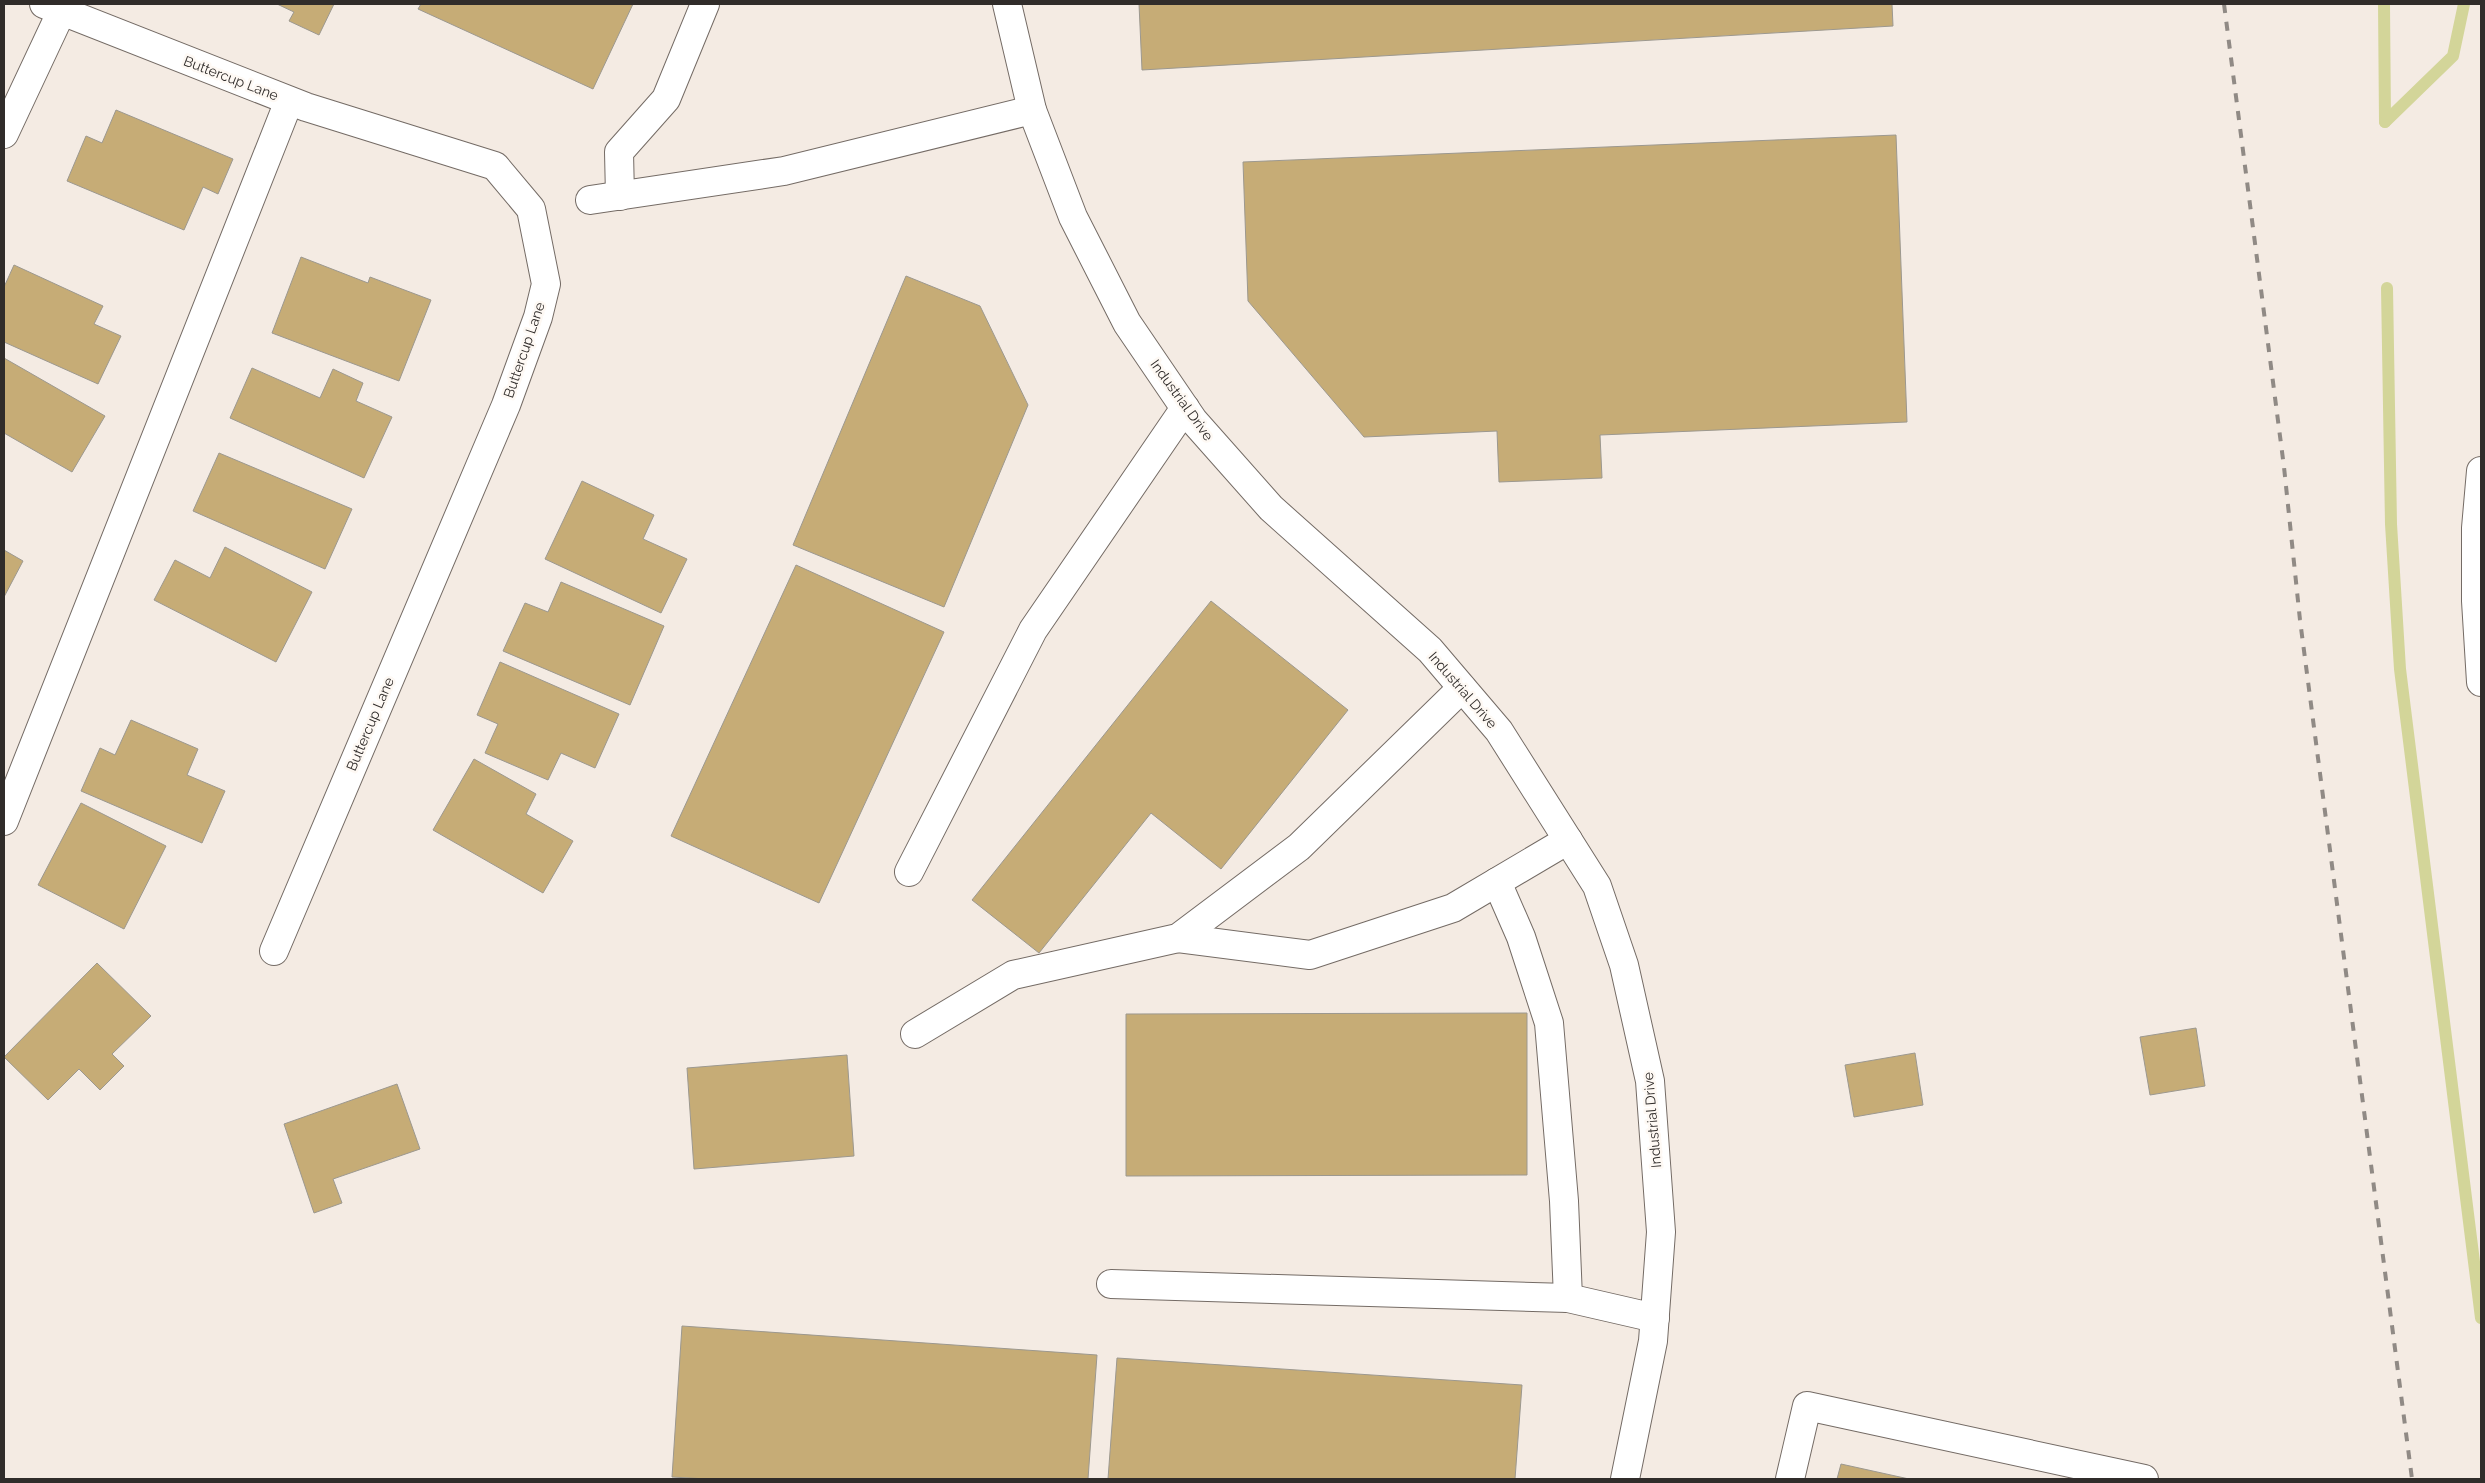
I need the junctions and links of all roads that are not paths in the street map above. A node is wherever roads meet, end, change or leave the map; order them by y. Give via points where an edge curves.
1 (705, 4) edge
2 (1007, 4) edge
3 (57, 6) edge
4 (290, 101) junction
5 (1032, 110) junction
6 (4, 134) edge
7 (620, 196) junction
8 (590, 200) dead end
9 (1185, 408) junction
10 (2481, 471) edge
11 (2481, 682) edge
12 (1462, 688) junction
13 (4, 821) edge
14 (1568, 840) junction
15 (909, 872) dead end
16 (1497, 882) junction
17 (1178, 938) junction
18 (274, 950) dead end
19 (915, 1034) dead end
20 (1111, 1284) dead end
21 (1568, 1298) junction
22 (1654, 1318) junction
23 (1625, 1479) edge
24 (1790, 1479) edge
25 (2144, 1479) edge

1 - 7 street via 666,99 619,152
2 - 5 street, Industrial Drive
3 - 4 street, Buttercup Lane
3 - 6 street
4 - 13 street
4 - 18 street, Buttercup Lane via 495,166 531,209 546,284 538,317 506,405
5 - 7 street via 784,171
5 - 9 street, Industrial Drive via 1073,217 1122,314
7 - 8 street
9 - 12 street, Industrial Drive via 1271,508 1430,650
9 - 15 street via 1033,630
10 - 11 street via 2476,528 2476,601
12 - 14 street, Industrial Drive via 1498,731
12 - 17 street via 1299,847
14 - 16 street
14 - 22 street, Industrial Drive via 1597,886 1624,965 1650,1081 1661,1232
16 - 17 street via 1452,908 1310,955
16 - 21 street via 1522,937 1548,1022 1564,1200
17 - 19 street via 1014,974
20 - 21 street
21 - 22 street
22 - 23 street, Industrial Drive via 1653,1341
24 - 25 street via 1807,1406

